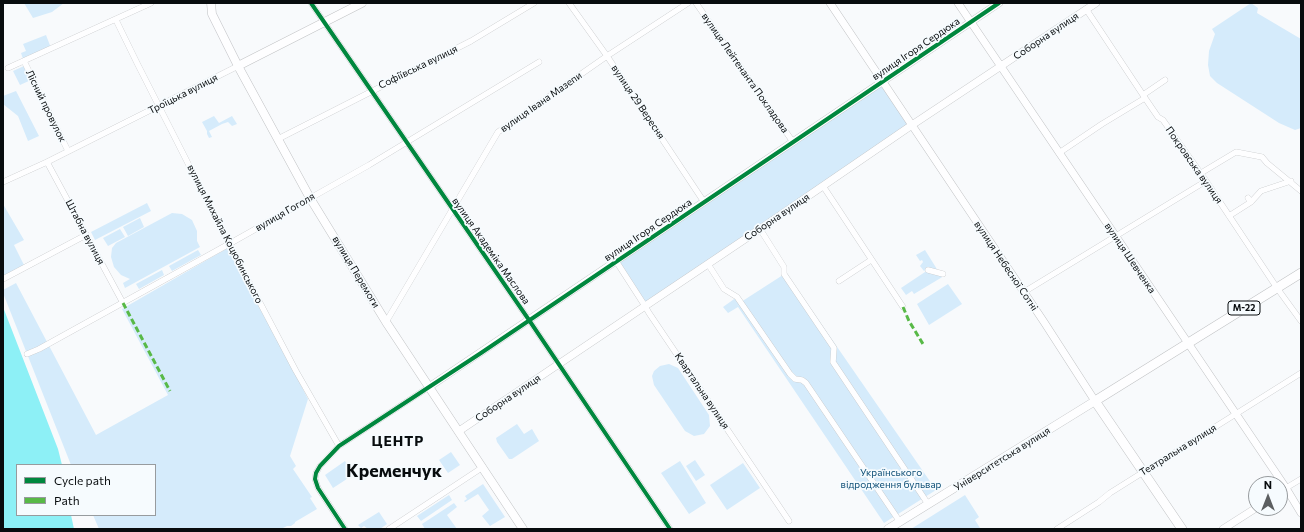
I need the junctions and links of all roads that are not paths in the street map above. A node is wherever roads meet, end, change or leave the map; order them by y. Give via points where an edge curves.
1 (151, 3) edge
2 (211, 3) edge
3 (311, 3) edge
4 (362, 3) edge
5 (534, 3) edge
6 (569, 3) edge
7 (688, 3) edge
8 (696, 3) edge
9 (830, 3) edge
10 (958, 3) edge
11 (998, 3) edge
12 (1096, 3) edge
13 (1086, 9) junction
14 (116, 20) junction
15 (971, 22) junction
16 (324, 23) junction
17 (607, 56) junction
18 (24, 61) junction
19 (539, 62) dead end
20 (238, 66) junction
21 (1001, 66) junction
22 (8, 68) dead end
23 (1165, 80) dead end
24 (883, 82) junction
25 (371, 91) junction
26 (1144, 96) junction
27 (159, 106) junction
28 (912, 125) junction
29 (278, 139) junction
30 (407, 142) junction
31 (793, 142) junction
32 (68, 151) junction
33 (1059, 153) junction
34 (47, 162) junction
35 (1201, 173) junction
36 (1206, 181) junction
37 (1290, 181) junction
38 (3, 182) edge
39 (823, 186) junction
40 (1301, 191) edge
41 (310, 198) junction
42 (704, 202) junction
43 (453, 210) junction
44 (1229, 216) junction
45 (760, 229) junction
46 (86, 235) junction
47 (1115, 236) junction
48 (229, 244) junction
49 (871, 260) junction
50 (616, 261) junction
51 (708, 264) junction
52 (928, 270) dead end
53 (1301, 273) edge
54 (943, 274) dead end
55 (3, 279) edge
56 (839, 280) dead end
57 (1277, 288) junction
58 (1024, 292) junction
59 (123, 303) junction
60 (646, 306) junction
61 (903, 307) dead end
62 (529, 320) junction
63 (1301, 321) edge
64 (386, 322) junction
65 (1188, 343) junction
66 (27, 354) dead end
67 (559, 364) junction
68 (1301, 373) edge
69 (429, 387) junction
70 (1095, 401) junction
71 (1236, 415) junction
72 (459, 431) junction
73 (339, 446) junction
74 (483, 467) junction
75 (1144, 472) junction
76 (1274, 476) edge
77 (1301, 479) edge
78 (1288, 487) edge
79 (1288, 496) edge
80 (928, 504) junction
81 (1248, 513) edge
82 (1301, 513) edge
83 (789, 521) dead end
84 (900, 522) junction
85 (1179, 527) edge
86 (345, 529) edge
87 (389, 529) edge
88 (523, 529) edge
89 (670, 529) edge
90 (888, 529) edge
91 (1057, 529) edge
92 (1223, 529) edge

1 - 14 street
2 - 20 main road, вулиця Перемоги via 212,14
3 - 16 street, вулиця Академіка Маслова
4 - 16 main road, Троїцька вулиця
5 - 25 street, Софіївська вулиця via 471,41
6 - 17 street, вулиця 29 Вересня
7 - 17 street, вулиця Івана Мазепи
8 - 31 street, вулиця Лейтенанта Покладова
9 - 24 street, вулиця Небесної Сотні
10 - 15 street, вулиця Шевченка
11 - 15 street, вулиця Ігоря Сердюка
12 - 13 street, Соборна вулиця
13 - 21 street, Соборна вулиця
13 - 26 street, Покровська вулиця
14 - 18 street
14 - 27 street, вулиця Михайла Коцюбинського
15 - 21 street, вулиця Шевченка
15 - 24 street, вулиця Ігоря Сердюка
16 - 20 main road, Троїцька вулиця
16 - 25 street, вулиця Академіка Маслова
17 - 42 street, вулиця 29 Вересня
17 - 43 street, вулиця Івана Мазепи via 498,132
18 - 22 street
18 - 32 street, Лісний провулок
19 - 30 street, вулиця Гоголя
20 - 27 street, Троїцька вулиця
20 - 29 main road, вулиця Перемоги
21 - 28 street, Соборна вулиця
21 - 33 street, вулиця Шевченка
23 - 26 street
24 - 28 street, вулиця Небесної Сотні
24 - 31 street, вулиця Ігоря Сердюка
25 - 29 street, Софіївська вулиця
25 - 30 street, вулиця Академіка Маслова
26 - 33 street
26 - 35 street, Покровська вулиця
27 - 32 street, Троїцька вулиця
27 - 48 street, вулиця Михайла Коцюбинського
28 - 39 street, Соборна вулиця
28 - 58 street, вулиця Небесної Сотні
29 - 41 main road, вулиця Перемоги
30 - 41 street, вулиця Гоголя
30 - 43 street, вулиця Академіка Маслова
31 - 42 street, вулиця Ігоря Сердюка
32 - 34 street, Троїцька вулиця
33 - 47 street, вулиця Шевченка
34 - 38 street, Троїцька вулиця
34 - 46 street, Штабна вулиця
35 - 36 street, Покровська вулиця
35 - 37 street via 1236,152 1262,157
36 - 44 street, Покровська вулиця
36 - 47 street
37 - 40 street
37 - 44 street via 1261,190
39 - 45 street, Соборна вулиця
39 - 49 street
41 - 48 street, вулиця Гоголя
41 - 64 main road, вулиця Перемоги
42 - 50 street, вулиця Ігоря Сердюка
43 - 62 street, вулиця Академіка Маслова
43 - 64 street, вулиця Івана Мазепи
44 - 57 street, Покровська вулиця
45 - 51 street, Соборна вулиця
45 - 80 street via 784,267 784,274 834,348 833,362
46 - 55 street
46 - 59 street, Штабна вулиця
47 - 58 street
47 - 65 street, вулиця Шевченка
48 - 59 street, вулиця Гоголя
48 - 73 street, вулиця Михайла Коцюбинського
49 - 56 street
49 - 61 street
50 - 60 street, Квартальна вулиця
50 - 62 street, вулиця Ігоря Сердюка
51 - 60 street, Соборна вулиця
51 - 84 street via 724,289 737,297 790,374 806,383
52 - 54 street
53 - 57 highway, М-22
57 - 63 street, Покровська вулиця
57 - 65 highway, М-22
58 - 70 street, вулиця Небесної Сотні
59 - 66 street, вулиця Гоголя
60 - 67 street, Соборна вулиця
60 - 83 street, Квартальна вулиця
62 - 67 street, вулиця Академіка Маслова
62 - 69 street, вулиця Ігоря Сердюка
64 - 69 main road, вулиця Перемоги
65 - 70 highway, М-22
65 - 71 street, вулиця Шевченка
67 - 72 street, Соборна вулиця
67 - 89 street, вулиця Академіка Маслова
68 - 71 street, Театральна вулиця
69 - 72 main road, вулиця Перемоги
69 - 73 street, вулиця Ігоря Сердюка
70 - 75 highway, вулиця Небесної Сотні
70 - 80 main road, Університетська вулиця
71 - 75 street, Театральна вулиця
71 - 76 street, вулиця Шевченка
72 - 74 main road, вулиця Перемоги
73 - 86 street, вулиця Ігоря Сердюка via 320,466 315,479 318,488
74 - 87 street
74 - 88 main road, вулиця Перемоги
75 - 85 highway, вулиця Небесної Сотні
75 - 91 street, Театральна вулиця
77 - 78 street
79 - 82 street, вулиця Шевченка
80 - 84 main road, Університетська вулиця
81 - 92 street
84 - 90 main road, Університетська вулиця

